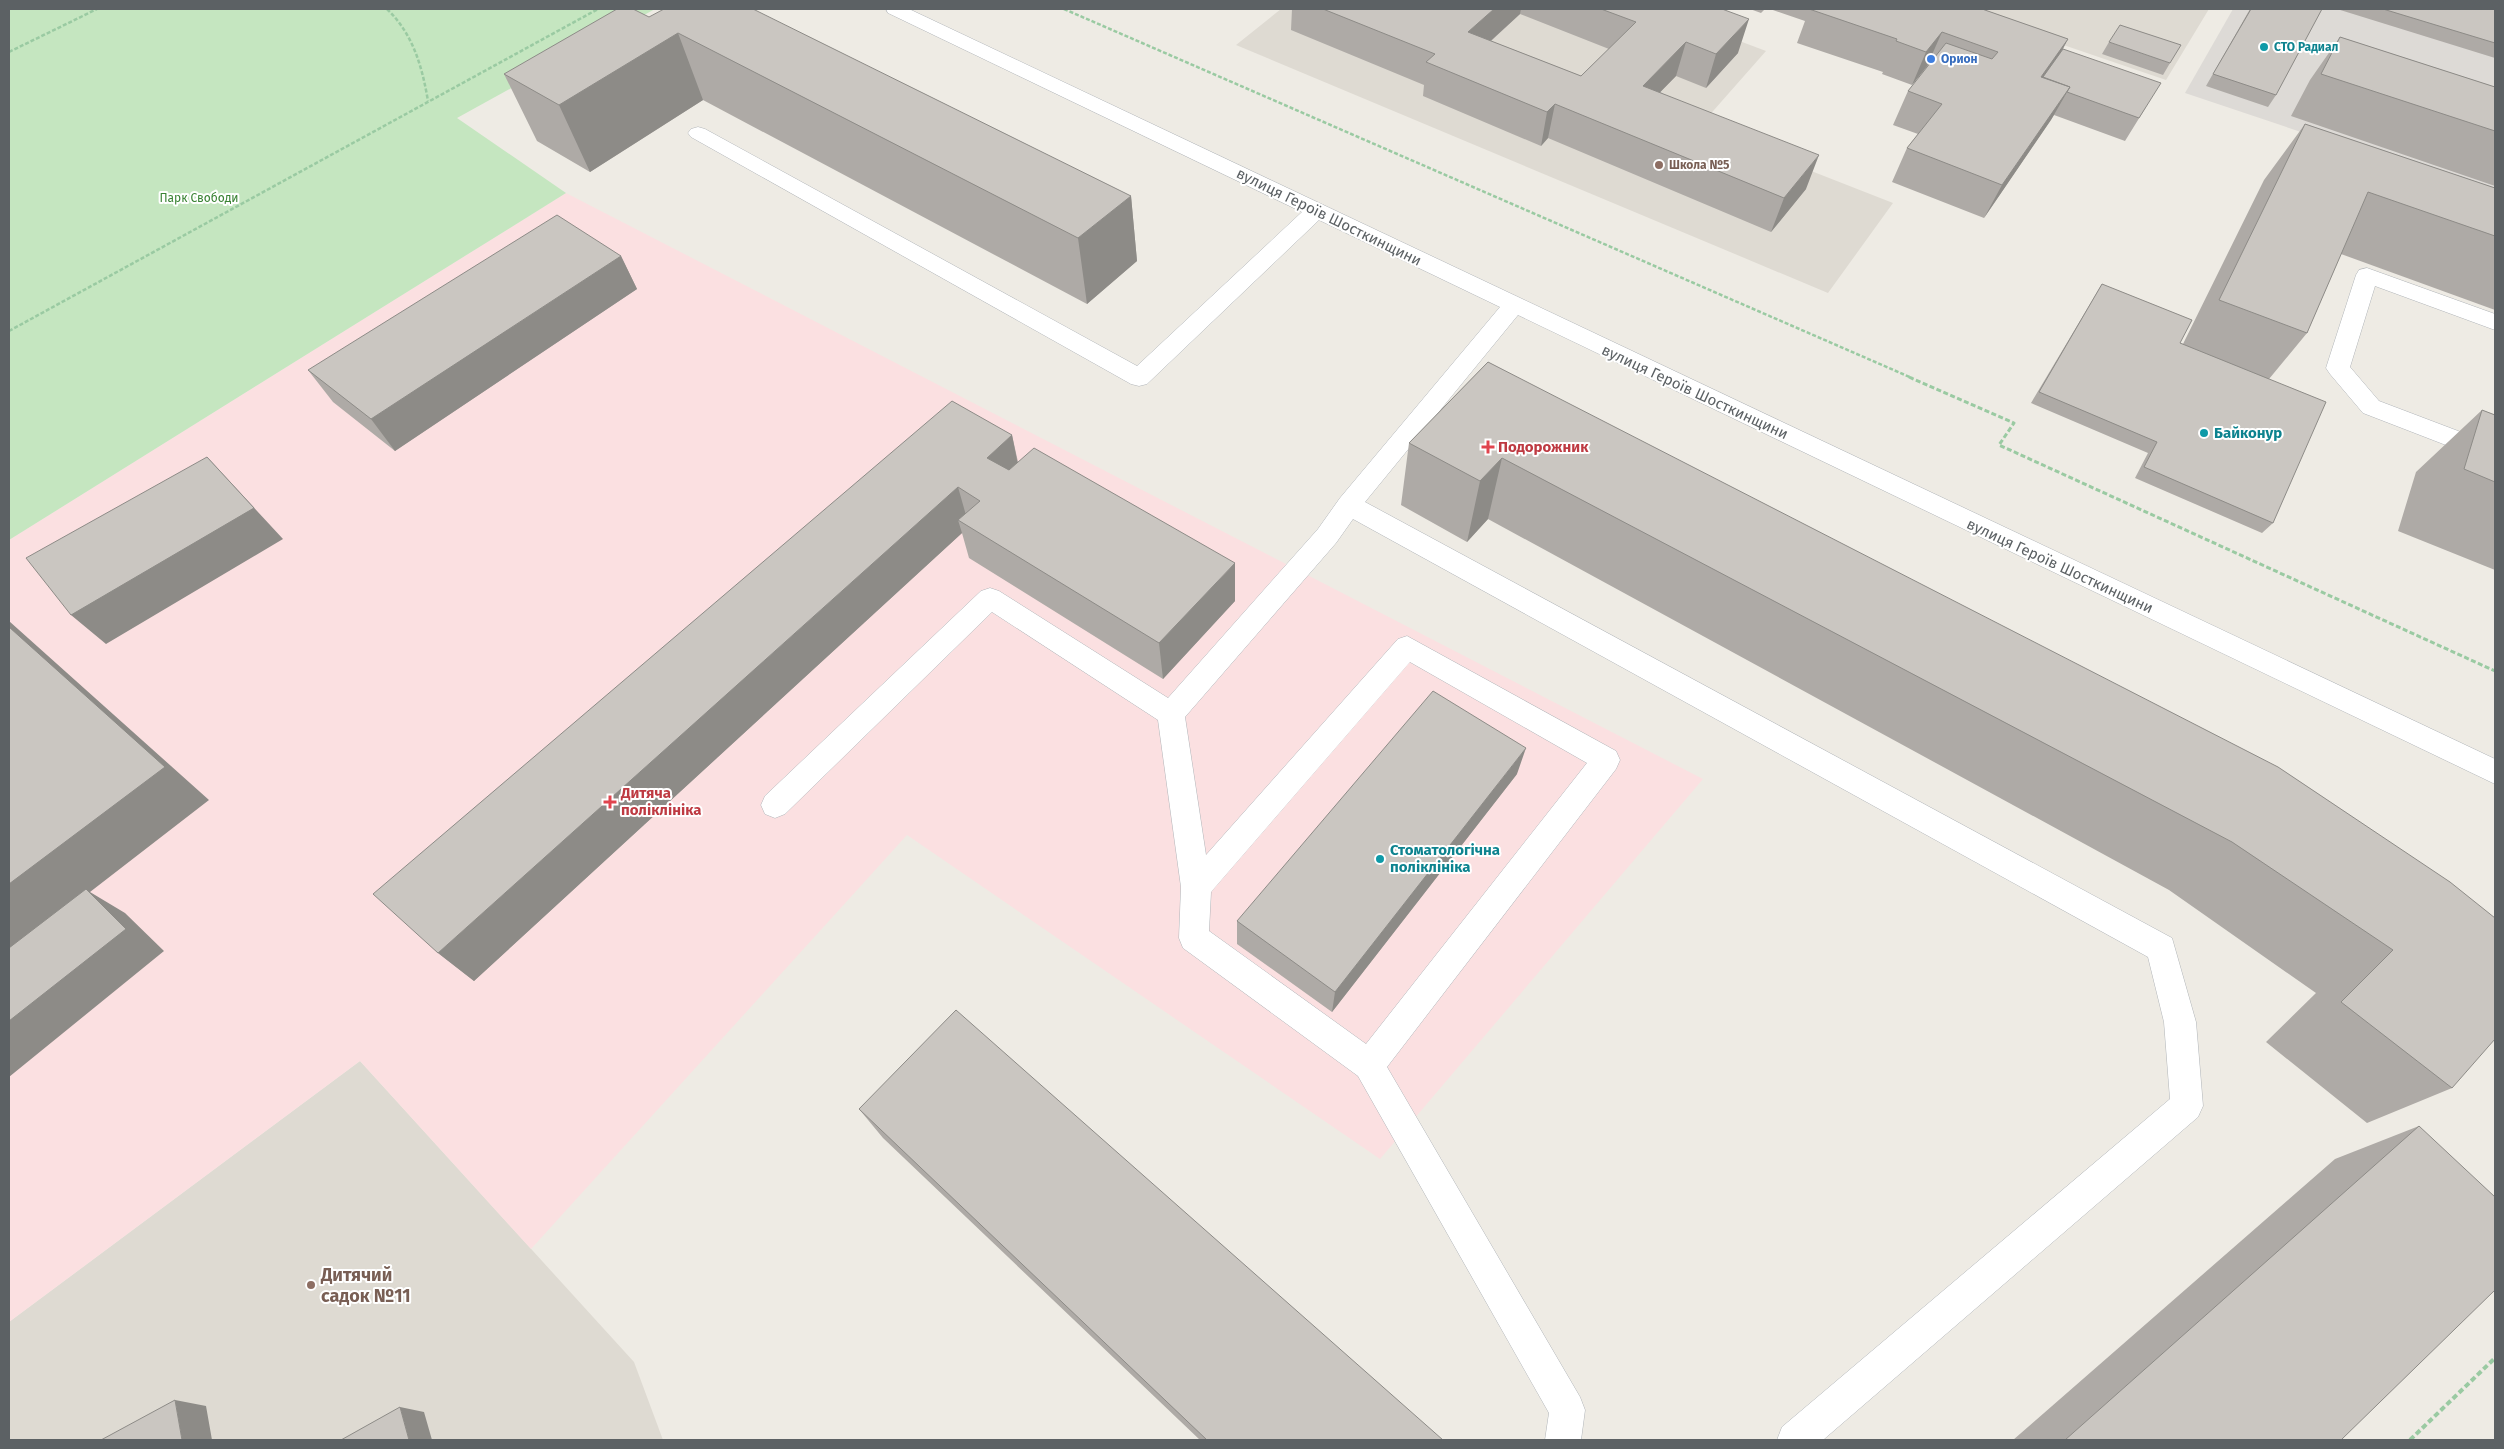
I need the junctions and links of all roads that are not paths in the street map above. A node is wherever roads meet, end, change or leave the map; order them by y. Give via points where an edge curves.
1 (895, 9) edge
2 (698, 133) dead end
3 (1316, 211) junction
4 (1514, 306) junction
5 (2495, 322) edge
6 (2495, 455) edge
7 (1349, 505) junction
8 (1171, 714) junction
9 (2495, 772) edge
10 (775, 805) dead end
11 (1196, 887) junction
12 (1369, 1065) junction
13 (1563, 1440) edge
14 (1795, 1440) edge

1 - 3 street, вулиця Героїв Шосткинщини
2 - 3 street via 1140,378
3 - 4 street, вулиця Героїв Шосткинщини
4 - 7 street
4 - 9 street, вулиця Героїв Шосткинщини
5 - 6 street via 2367,274 2338,368 2371,407
7 - 8 street via 1327,536
7 - 14 street via 2161,948 2180,1022 2187,1106
8 - 10 street via 990,598
8 - 11 street
11 - 12 street via 1194,938
11 - 12 street via 1407,647 1606,760
12 - 13 street via 1567,1410

